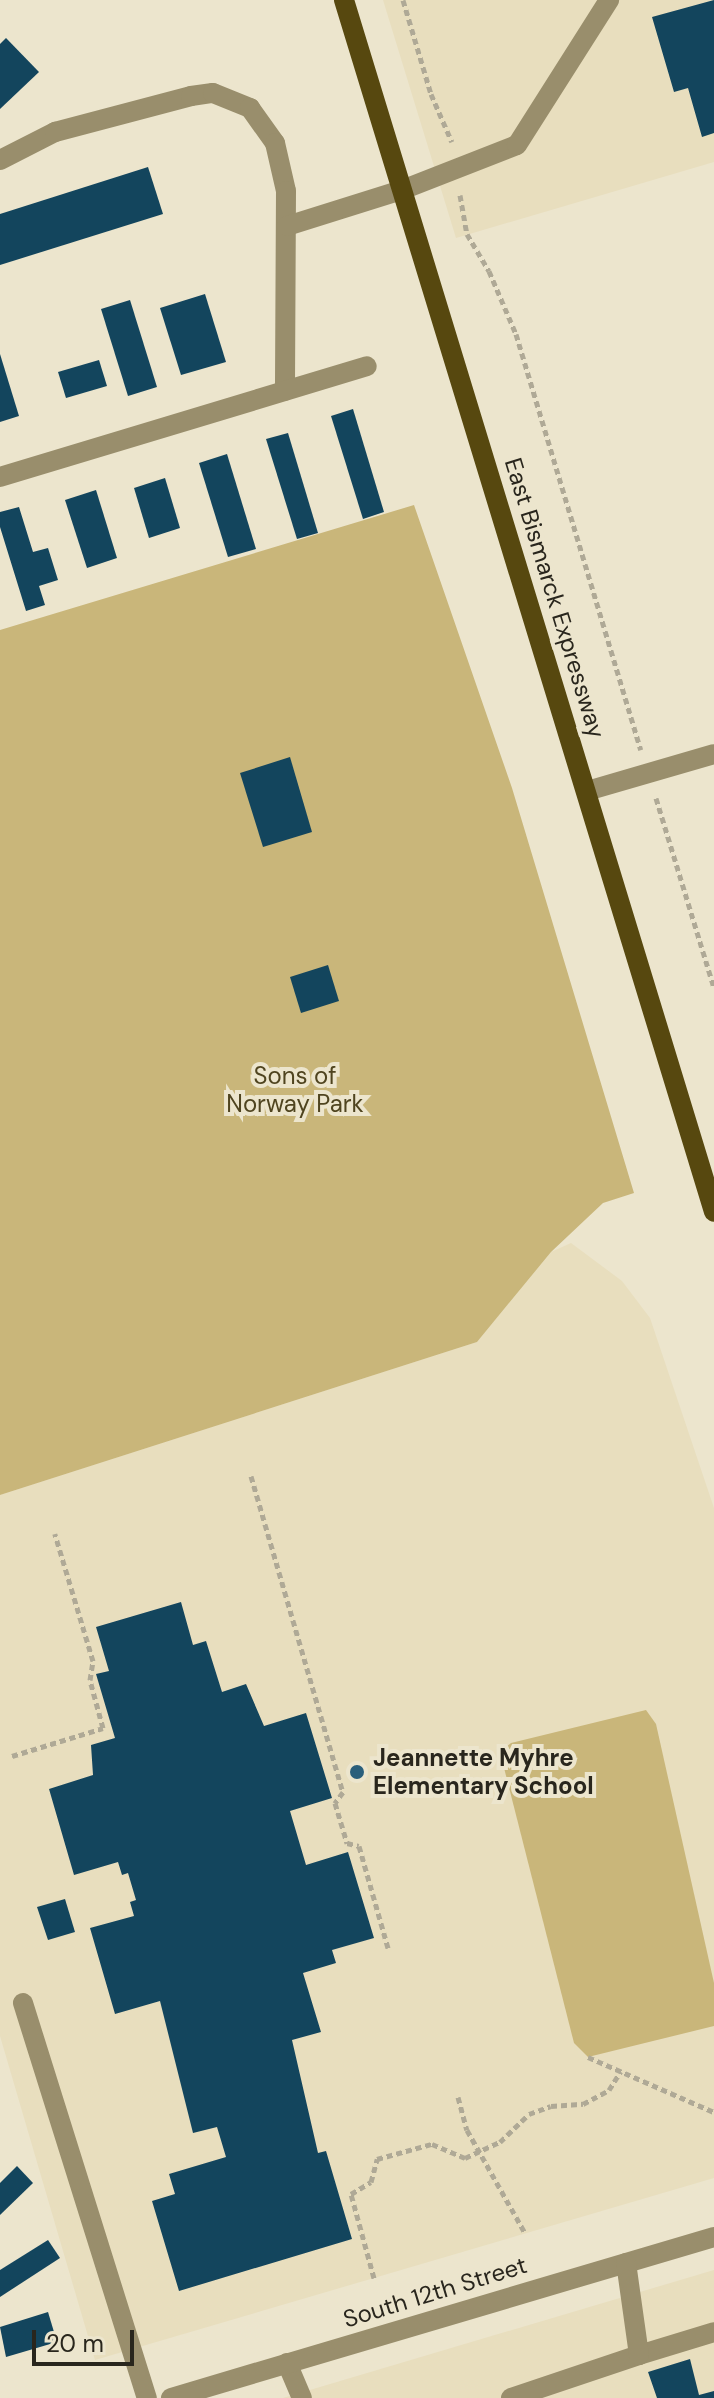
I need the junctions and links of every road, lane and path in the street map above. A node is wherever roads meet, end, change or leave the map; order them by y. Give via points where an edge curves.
1 (344, 0) edge
2 (403, 0) edge
3 (609, 0) edge
4 (451, 131) dead end
5 (0, 160) edge
6 (402, 190) junction
7 (464, 224) dead end
8 (287, 226) junction
9 (367, 366) dead end
10 (285, 391) junction
11 (0, 477) edge
12 (639, 740) dead end
13 (714, 754) edge
14 (587, 791) junction
15 (659, 808) dead end
16 (714, 988) edge
17 (714, 1212) edge
18 (251, 1476) dead end
19 (55, 1534) dead end
20 (12, 1756) dead end
21 (388, 1948) dead end
22 (23, 2003) dead end
23 (588, 2057) dead end
24 (621, 2071) junction
25 (458, 2097) dead end
26 (714, 2112) edge
27 (479, 2152) junction
28 (525, 2233) dead end
29 (714, 2237) edge
30 (626, 2263) junction
31 (374, 2278) dead end
32 (714, 2332) edge
33 (639, 2355) junction
34 (287, 2363) junction
35 (147, 2398) edge
36 (171, 2398) edge
37 (302, 2398) edge
38 (511, 2398) edge

1 - 6 main road, East Bismarck Expressway
2 - 4 path via 431,94
3 - 6 street via 517,145
5 - 8 street via 55,132 213,93 234,98 265,123 282,165
6 - 8 street
6 - 14 main road, East Bismarck Expressway
7 - 12 path via 516,334
8 - 10 street
9 - 10 street
10 - 11 street
13 - 14 street
14 - 17 main road, East Bismarck Expressway
15 - 16 path
18 - 21 path via 343,1792 335,1803 347,1843 359,1846
19 - 20 path via 93,1661 90,1680 103,1728
22 - 35 street
23 - 24 path
24 - 26 path
24 - 27 path via 609,2090 583,2104 529,2114 500,2142
25 - 27 path
27 - 28 path
27 - 31 path via 465,2158 432,2144 377,2159 371,2182 351,2194
29 - 30 street, South 12th Street
30 - 33 street
30 - 34 street, South 12th Street
32 - 33 street
33 - 38 street
34 - 36 street, South 12th Street
34 - 37 street

